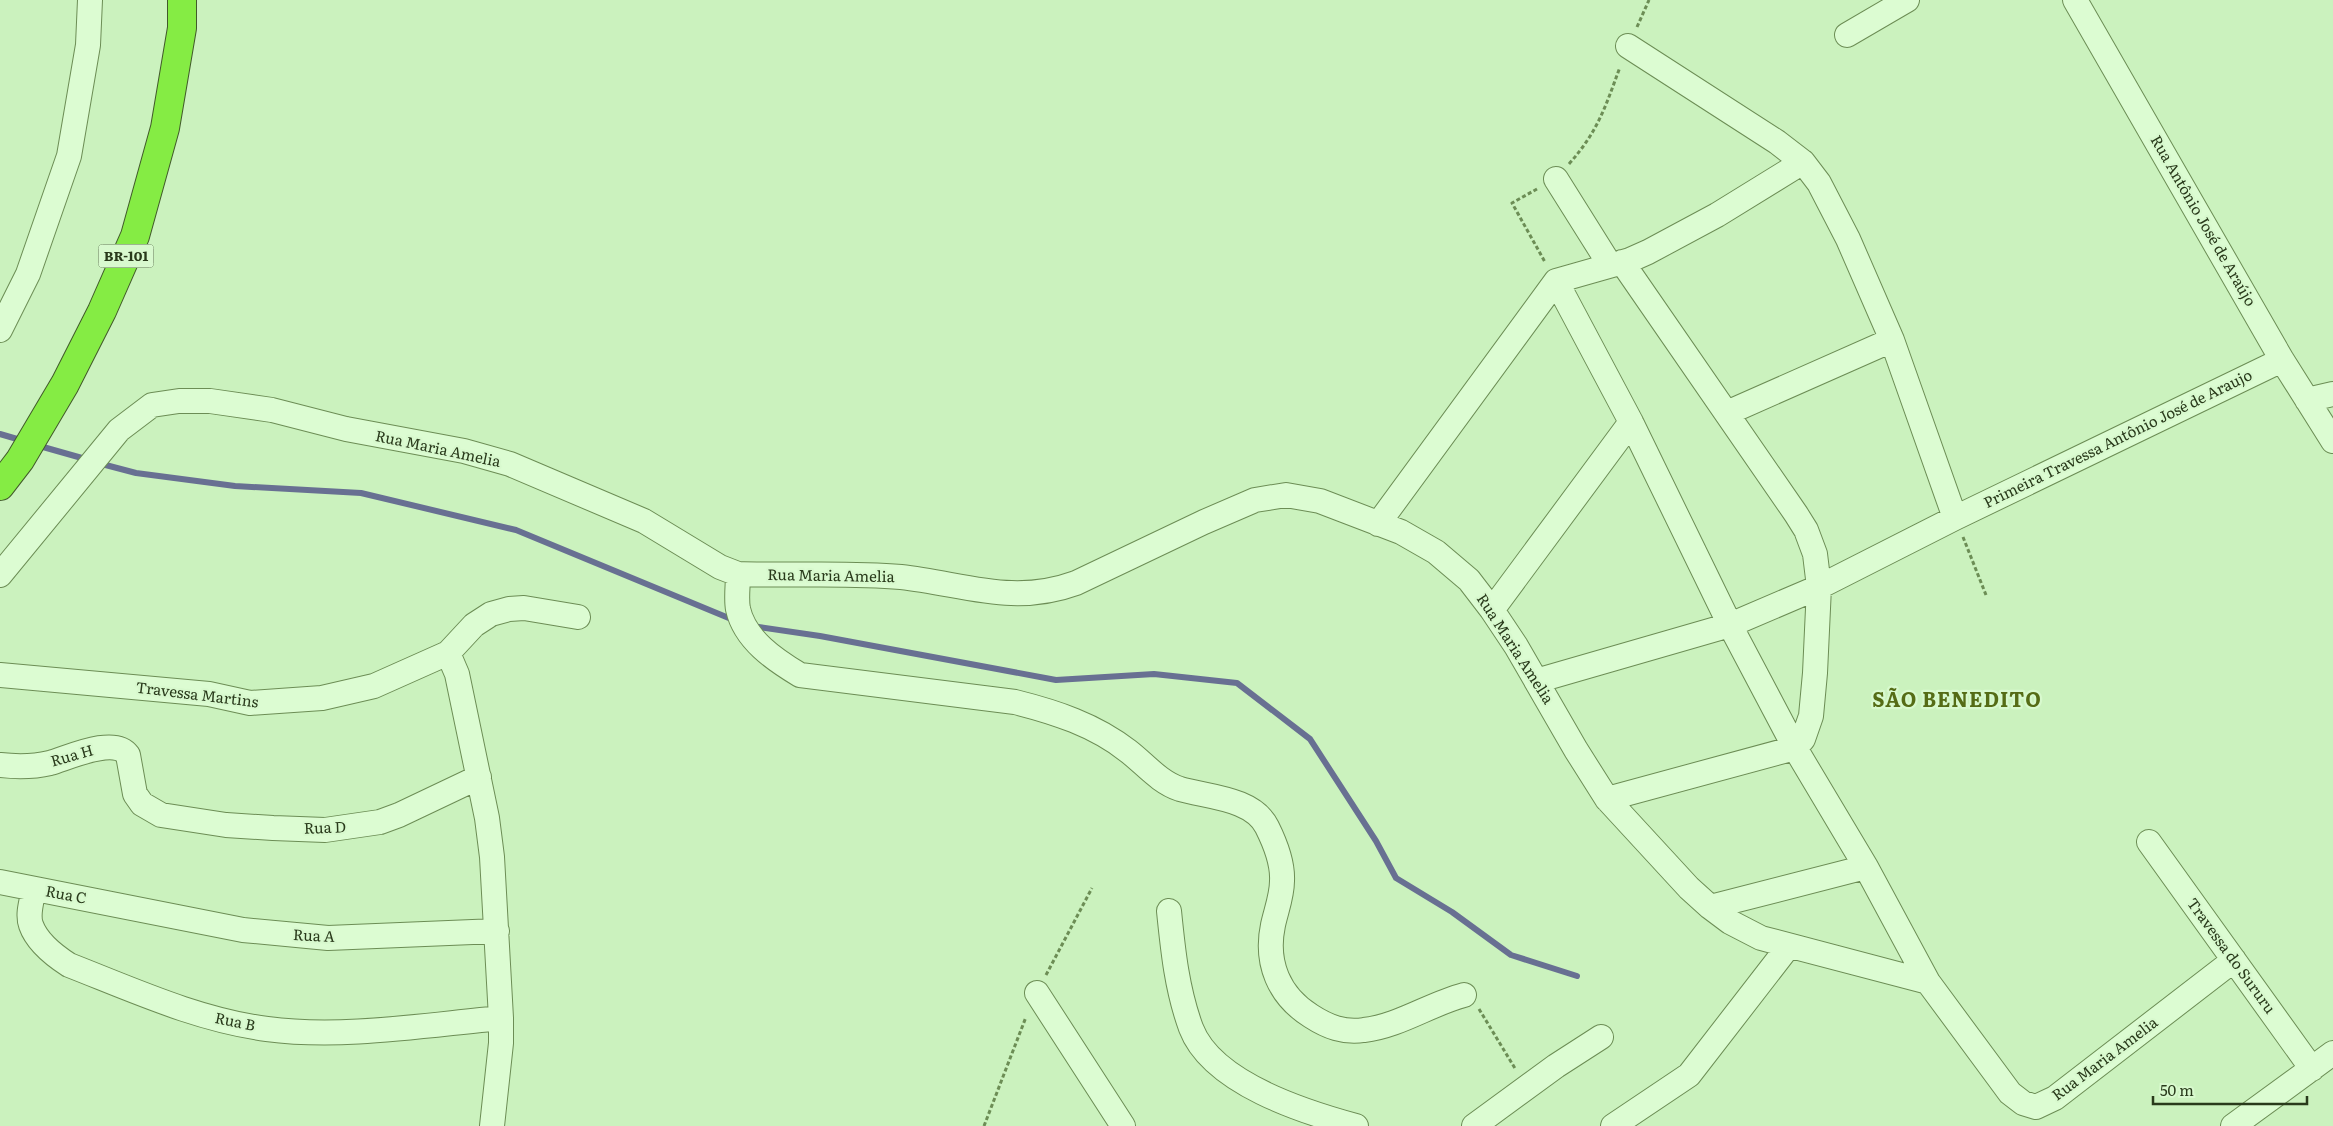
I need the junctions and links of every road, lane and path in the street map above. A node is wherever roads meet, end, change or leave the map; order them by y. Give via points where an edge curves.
1 (90, 0) edge
2 (182, 0) edge
3 (1649, 0) edge
4 (1907, 0) edge
5 (2075, 0) edge
6 (1847, 35) dead end
7 (1628, 46) junction
8 (1803, 162) junction
9 (1556, 178) junction
10 (1616, 264) junction
11 (1556, 281) junction
12 (0, 330) edge
13 (1892, 340) junction
14 (2282, 360) junction
15 (2333, 394) edge
16 (2307, 400) junction
17 (1727, 413) junction
18 (1631, 422) junction
19 (2333, 441) edge
20 (0, 486) edge
21 (1955, 518) junction
22 (1378, 524) junction
23 (738, 574) junction
24 (0, 575) edge
25 (1819, 587) junction
26 (1986, 595) dead end
27 (1492, 610) junction
28 (578, 617) dead end
29 (1730, 625) junction
30 (448, 653) junction
31 (0, 675) edge
32 (1536, 681) junction
33 (1795, 748) junction
34 (0, 765) edge
35 (479, 777) junction
36 (1607, 799) junction
37 (161, 815) joint
38 (2149, 842) dead end
39 (1866, 867) junction
40 (0, 882) edge
41 (34, 889) junction
42 (1710, 907) junction
43 (133, 908) joint
44 (1169, 912) dead end
45 (497, 931) junction
46 (1788, 947) junction
47 (2234, 960) junction
48 (1928, 982) junction
49 (1037, 993) dead end
50 (1464, 995) joint
51 (501, 1018) junction
52 (1601, 1037) dead end
53 (2333, 1053) edge
54 (2312, 1069) junction
55 (1526, 1088) junction
56 (492, 1126) edge
57 (1123, 1126) edge
58 (1356, 1126) edge
59 (1474, 1126) edge
60 (1613, 1126) edge
61 (2233, 1126) edge

1 - 12 street via 88,45 69,156 28,274
2 - 20 highway, BR-101 via 182,28 165,128 135,236 66,384 20,460
3 - 7 path
4 - 6 street
5 - 14 street, Rua Antônio José de Araújo
7 - 8 street
7 - 9 path via 1597,126 1587,143
8 - 10 street via 1709,220 1648,252
8 - 13 street via 1844,231
9 - 10 street
9 - 11 path via 1512,203
10 - 11 street
10 - 17 street
11 - 18 street, Rua Maria Amelia
11 - 22 street
13 - 17 street
13 - 21 street
14 - 16 street, Rua Antônio José de Araújo
14 - 21 street, Primeira Travessa Antônio José de Araujo
15 - 16 street
16 - 19 street, Rua Antônio José de Araújo
17 - 25 street via 1806,530 1819,571
18 - 27 street
18 - 29 street, Rua Maria Amelia
21 - 25 street, Primeira Travessa Antônio José de Araujo
21 - 26 path
22 - 23 street, Rua Maria Amelia via 1311,500 1286,495 1255,500 1076,583 1057,590 1026,594 1004,594 900,577
22 - 27 street, Rua Maria Amelia via 1401,532 1436,552 1469,580
23 - 24 street, Rua Maria Amelia via 720,568 644,520 510,464 464,451 346,430 272,410 210,401 178,401 152,405 118,430
23 - 50 street via 738,608 751,636 775,659 800,675 1015,702 1047,710 1111,739 1162,780 1178,788 1244,807 1259,815 1267,826 1278,856 1282,880 1270,949 1281,988 1296,1007 1318,1021 1343,1031 1366,1030
25 - 29 street, Primeira Travessa Antônio José de Araujo
25 - 33 street via 1810,716 1803,739
27 - 32 street, Rua Maria Amelia
28 - 30 street, Travessa Martins via 524,608 508,609 491,614 474,625
29 - 32 street, Primeira Travessa Antônio José de Araujo
29 - 33 street, Rua Maria Amelia
30 - 31 street, Travessa Martins via 374,686 322,698 250,703 210,694
30 - 35 street via 456,674
32 - 36 street, Rua Maria Amelia
33 - 36 street
33 - 39 street, Rua Maria Amelia
34 - 37 street, Rua H via 29,766 50,763 94,748 121,749 128,755 135,794 142,804
35 - 37 street, Rua D via 399,815 325,830 226,825
35 - 45 street via 492,856
36 - 42 street, Rua Maria Amelia
38 - 47 street, Travessa do Sururu
39 - 42 street
39 - 48 street, Rua Maria Amelia
40 - 41 street, Rua C
41 - 43 street, Rua C
41 - 51 street, Rua B via 31,925 53,954 69,965 207,1016 266,1029 323,1034
42 - 46 street, Rua Maria Amelia via 1761,938
43 - 45 street, Rua A via 244,930 328,938
44 - 58 street via 1176,969 1191,1029 1214,1059 1238,1080 1256,1089 1306,1111
45 - 51 street
46 - 48 street, Rua Maria Amelia
46 - 60 street via 1689,1075
47 - 48 street, Rua Maria Amelia via 2055,1098 2036,1107 2023,1103 2010,1092
47 - 54 street, Travessa do Sururu
49 - 57 street
50 - 55 path via 1485,1017
51 - 56 street
52 - 55 street
53 - 54 street
54 - 61 street
55 - 59 street

